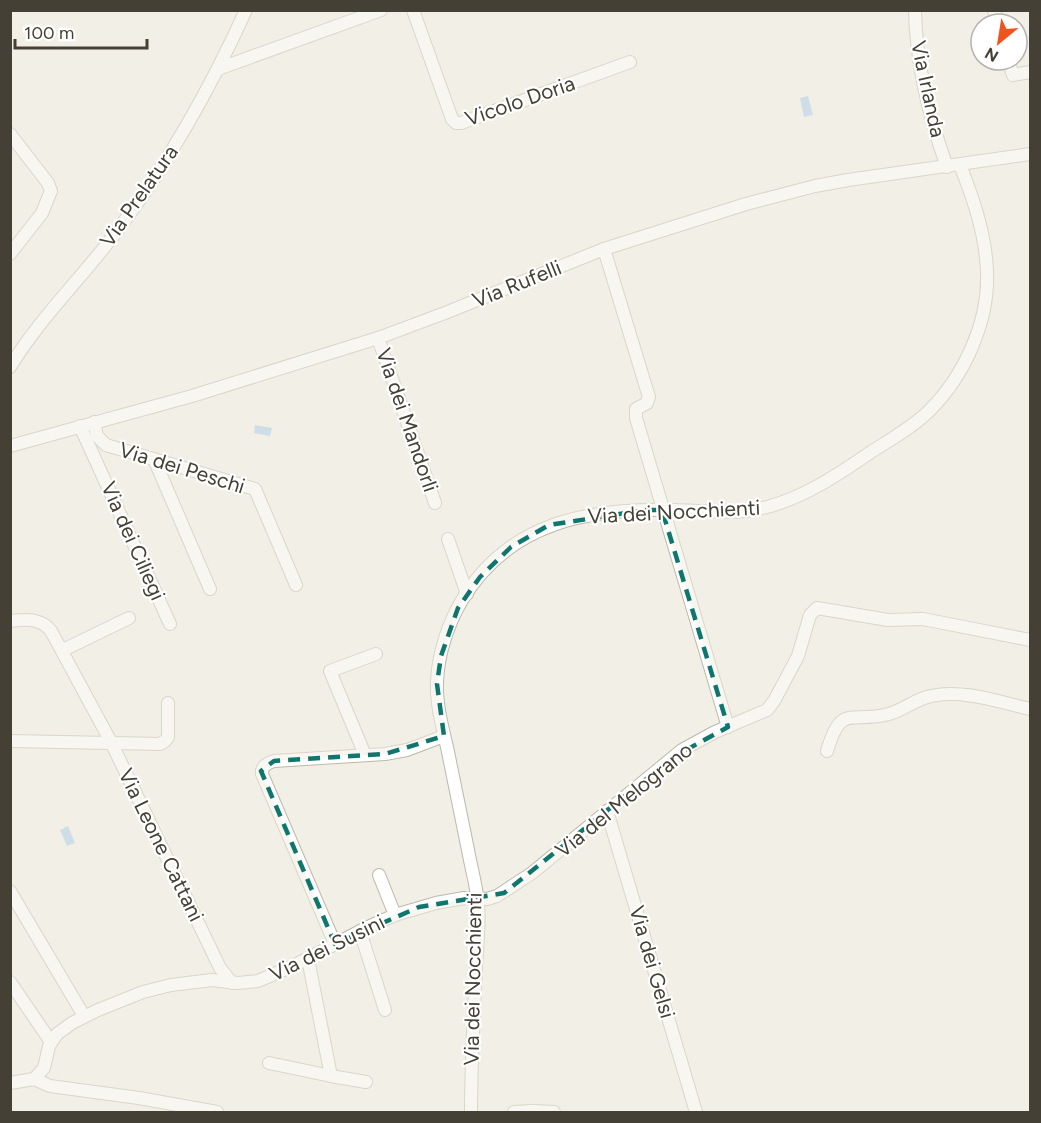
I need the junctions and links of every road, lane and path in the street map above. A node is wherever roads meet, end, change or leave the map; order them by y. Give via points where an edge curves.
1 (246, 10) edge
2 (381, 10) edge
3 (413, 10) edge
4 (915, 10) edge
5 (630, 62) dead end
6 (218, 69) junction
7 (1012, 72) edge
8 (1030, 72) edge
9 (10, 135) edge
10 (1030, 154) edge
11 (953, 166) junction
12 (604, 249) junction
13 (10, 254) edge
14 (378, 338) junction
15 (10, 367) edge
16 (94, 422) junction
17 (80, 426) junction
18 (10, 446) edge
19 (153, 459) junction
20 (435, 503) dead end
21 (662, 510) junction
22 (448, 539) dead end
23 (296, 585) dead end
24 (210, 589) dead end
25 (467, 594) junction
26 (129, 618) dead end
27 (10, 621) edge
28 (170, 624) dead end
29 (1030, 640) edge
30 (63, 650) junction
31 (376, 654) dead end
32 (168, 703) dead end
33 (1030, 709) edge
34 (728, 727) junction
35 (444, 736) junction
36 (10, 741) edge
37 (111, 742) junction
38 (827, 752) dead end
39 (365, 755) junction
40 (607, 812) junction
41 (379, 875) dead end
42 (10, 891) edge
43 (478, 898) junction
44 (396, 915) junction
45 (360, 931) junction
46 (335, 944) junction
47 (211, 948) junction
48 (308, 959) junction
49 (214, 981) junction
50 (10, 982) edge
51 (232, 983) junction
52 (385, 1010) dead end
53 (84, 1016) junction
54 (51, 1042) junction
55 (269, 1064) dead end
56 (331, 1076) junction
57 (34, 1079) junction
58 (366, 1082) dead end
59 (10, 1083) edge
60 (218, 1113) edge
61 (471, 1113) edge
62 (514, 1113) edge
63 (554, 1113) edge
64 (696, 1113) edge

1 - 6 street, Via Prelatura
2 - 6 street
3 - 5 street, Vicolo Doria via 456,123
4 - 11 street, Via Irlanda via 920,64 933,123
6 - 15 street, Via Prelatura via 139,202 46,316
7 - 8 street
9 - 13 street via 48,183 51,193 39,218
10 - 11 street, Via Rufelli
11 - 12 street, Via Rufelli via 815,186
11 - 21 street, Via dei Nocchienti via 974,201 987,281 971,349 940,399 919,420 868,455 790,499 735,512
12 - 14 street, Via Rufelli
12 - 21 street via 649,395 647,403 636,409 635,416
14 - 16 street, Via Rufelli
14 - 20 street, Via dei Mandorli
16 - 17 street, Via Rufelli
16 - 19 street, Via dei Peschi via 97,436 106,445
17 - 18 street, Via Rufelli
17 - 28 street, Via dei Ciliegi
19 - 23 street, Via dei Peschi via 255,489
19 - 24 street
21 - 25 street, Via dei Nocchienti via 589,515 544,527 504,553
21 - 34 street
22 - 25 street
25 - 35 street, Via dei Nocchienti via 445,639 438,672
26 - 30 street
27 - 30 street, Via Leone Cattani via 43,623
29 - 34 street, Via del Melograno via 923,619 888,620 817,608 810,615 798,656 769,708
30 - 37 street, Via Leone Cattani
31 - 39 street via 330,671
32 - 37 street, Via Leone Cattani via 165,741
33 - 38 street via 958,695 933,695 890,714 843,719 835,728
34 - 40 street, Via del Melograno via 682,750
35 - 39 street via 407,750
35 - 43 street, Via dei Nocchienti
36 - 37 street, Via Leone Cattani
37 - 47 street, Via Leone Cattani
39 - 46 street via 274,761 261,771
40 - 43 street, Via del Melograno via 507,892
40 - 64 street, Via dei Gelsi
41 - 44 street
42 - 53 street
43 - 44 street, Via dei Susini via 436,903
43 - 61 street, Via dei Nocchienti
44 - 45 street, Via dei Susini
45 - 46 street, Via dei Susini
45 - 52 street
46 - 48 street, Via dei Susini
47 - 49 street, Via Leone Cattani
47 - 51 street, Via Leone Cattani
48 - 51 street, Via dei Susini via 263,979
48 - 56 street
49 - 51 street, Via dei Susini
49 - 53 street, Via dei Susini via 150,990
50 - 54 street
53 - 54 street, Via dei Susini
54 - 57 street via 44,1068
55 - 56 street
56 - 58 street
57 - 59 street
57 - 60 street via 50,1086
62 - 63 street

